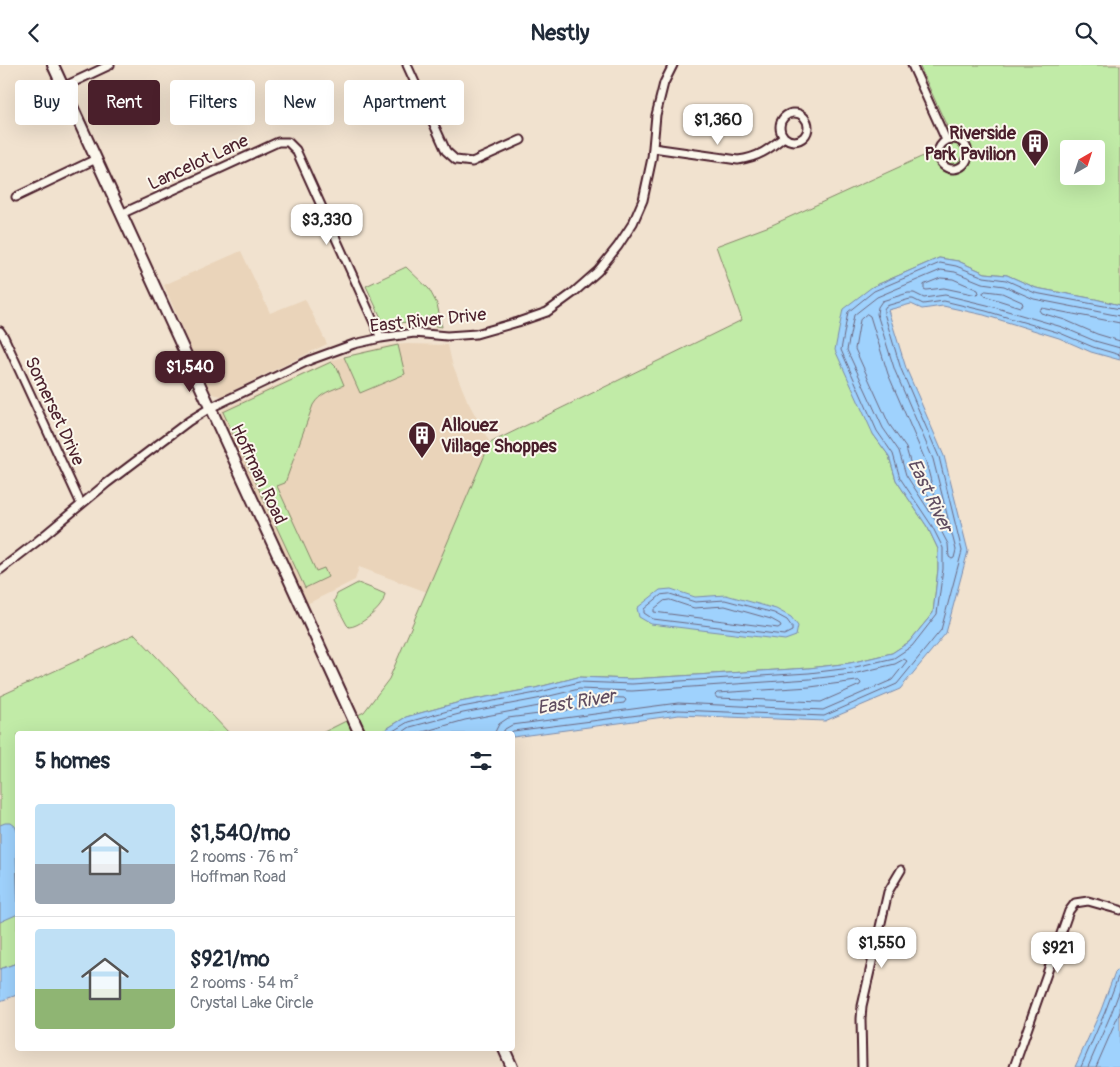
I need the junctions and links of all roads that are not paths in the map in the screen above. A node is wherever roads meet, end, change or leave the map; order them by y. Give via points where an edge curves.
1 (53, 65) edge
2 (110, 65) edge
3 (407, 65) edge
4 (673, 65) edge
5 (912, 65) edge
6 (60, 80) edge
7 (78, 80) edge
8 (78, 120) edge
9 (784, 137) junction
10 (521, 139) dead end
11 (946, 140) junction
12 (652, 148) junction
13 (96, 159) junction
14 (16, 197) dead end
15 (122, 214) junction
16 (0, 331) edge
17 (381, 338) junction
18 (210, 407) junction
19 (81, 504) junction
20 (0, 571) edge
21 (359, 731) edge
22 (901, 870) dead end
23 (1120, 910) edge
24 (505, 1051) edge
25 (512, 1067) edge
26 (862, 1067) edge
27 (1014, 1067) edge

1 - 6 street, Hoffman Road
2 - 7 street
3 - 10 street via 446,151 456,160 472,162
4 - 12 street, East River Drive via 664,83
5 - 11 street
8 - 13 street, Hoffman Road
9 - 9 street via 792,141 805,136 806,118 798,113 785,116 780,129
9 - 12 street via 761,154 738,160
11 - 11 street via 939,148 941,163 950,168 960,167 967,161 967,147 960,140
12 - 17 street, East River Drive via 643,200 633,223 598,271 548,312 476,334 414,333
13 - 14 street
13 - 15 street, Hoffman Road
15 - 17 street, Lancelot Lane via 278,141 288,142 296,150
15 - 18 street, Hoffman Road
16 - 19 street, Somerset Drive
17 - 18 street, East River Drive via 310,360
18 - 19 street, East River Drive
18 - 21 street, Hoffman Road
19 - 20 street, East River Drive
22 - 26 street via 888,892 862,1006
23 - 27 street via 1088,901 1075,903 1069,911
24 - 25 street

